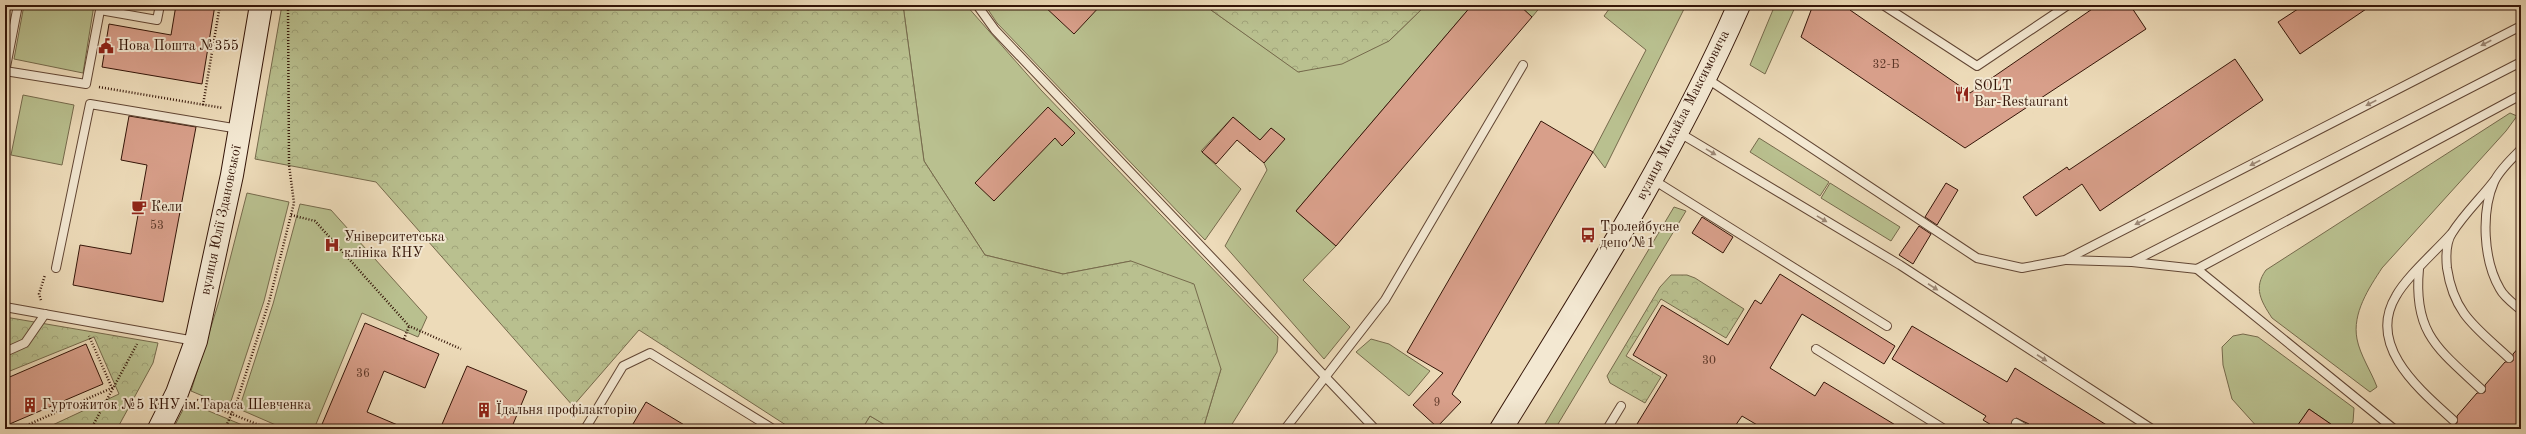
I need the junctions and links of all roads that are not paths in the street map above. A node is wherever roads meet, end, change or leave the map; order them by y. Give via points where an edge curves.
1 (18, 5) edge
2 (160, 5) edge
3 (261, 5) edge
4 (977, 5) edge
5 (1739, 5) edge
6 (1883, 5) edge
7 (2068, 5) edge
8 (100, 7) edge
9 (2521, 26) edge
10 (2521, 62) edge
11 (1523, 65) dead end
12 (5, 72) edge
13 (1706, 78) junction
14 (2521, 95) edge
15 (241, 120) junction
16 (1678, 132) junction
17 (2521, 148) edge
18 (1652, 178) junction
19 (2494, 181) junction
20 (2451, 234) junction
21 (2065, 260) junction
22 (2132, 262) junction
23 (56, 268) road end
24 (2197, 269) junction
25 (2419, 269) junction
26 (5, 307) edge
27 (2521, 310) edge
28 (45, 314) junction
29 (1887, 326) dead end
30 (196, 341) junction
31 (1816, 350) dead end
32 (5, 352) edge
33 (2509, 358) dead end
34 (1324, 376) junction
35 (2481, 389) dead end
36 (1621, 406) dead end
37 (2453, 420) dead end
38 (2016, 423) dead end
39 (159, 429) edge
40 (585, 429) edge
41 (773, 429) edge
42 (1285, 429) edge
43 (1375, 429) edge
44 (1501, 429) edge
45 (1607, 429) edge
46 (1944, 429) edge
47 (2026, 429) edge
48 (2152, 429) edge
49 (2394, 429) edge

1 - 12 lane
2 - 8 lane via 157,20
3 - 15 main road, вулиця Юлії Здановської
4 - 34 lane via 994,30
5 - 13 main road, вулиця Михайла Максимовича
6 - 7 lane via 1977,66
8 - 12 lane via 86,84
9 -> 21 lane
10 - 22 lane
11 - 34 lane via 1385,300
13 - 16 main road, вулиця Михайла Максимовича
13 - 21 lane via 1977,258 2022,268
14 - 24 lane
15 - 23 lane via 90,104
15 - 30 main road, вулиця Юлії Здановської
16 - 18 main road, вулиця Михайла Максимовича
16 -> 48 lane via 1900,265
17 - 19 lane
18 - 29 lane
18 - 44 main road, вулиця Михайла Максимовича
19 - 20 lane
19 - 27 lane via 2487,215 2489,261 2500,289
20 - 25 lane
20 - 33 lane via 2446,258 2456,305
21 - 22 lane
22 - 24 lane
24 - 49 lane
25 - 35 lane via 2417,292 2420,315 2429,336 2442,353
25 - 37 lane via 2396,295 2387,314 2389,336 2396,359 2412,382
26 - 28 lane
28 - 30 lane
28 - 32 lane via 25,343
30 - 39 main road, вулиця Юлії Здановської via 177,393
31 - 46 lane
34 - 42 lane
34 - 43 lane
36 - 45 lane
38 - 47 lane
40 - 41 lane via 623,366 650,353

